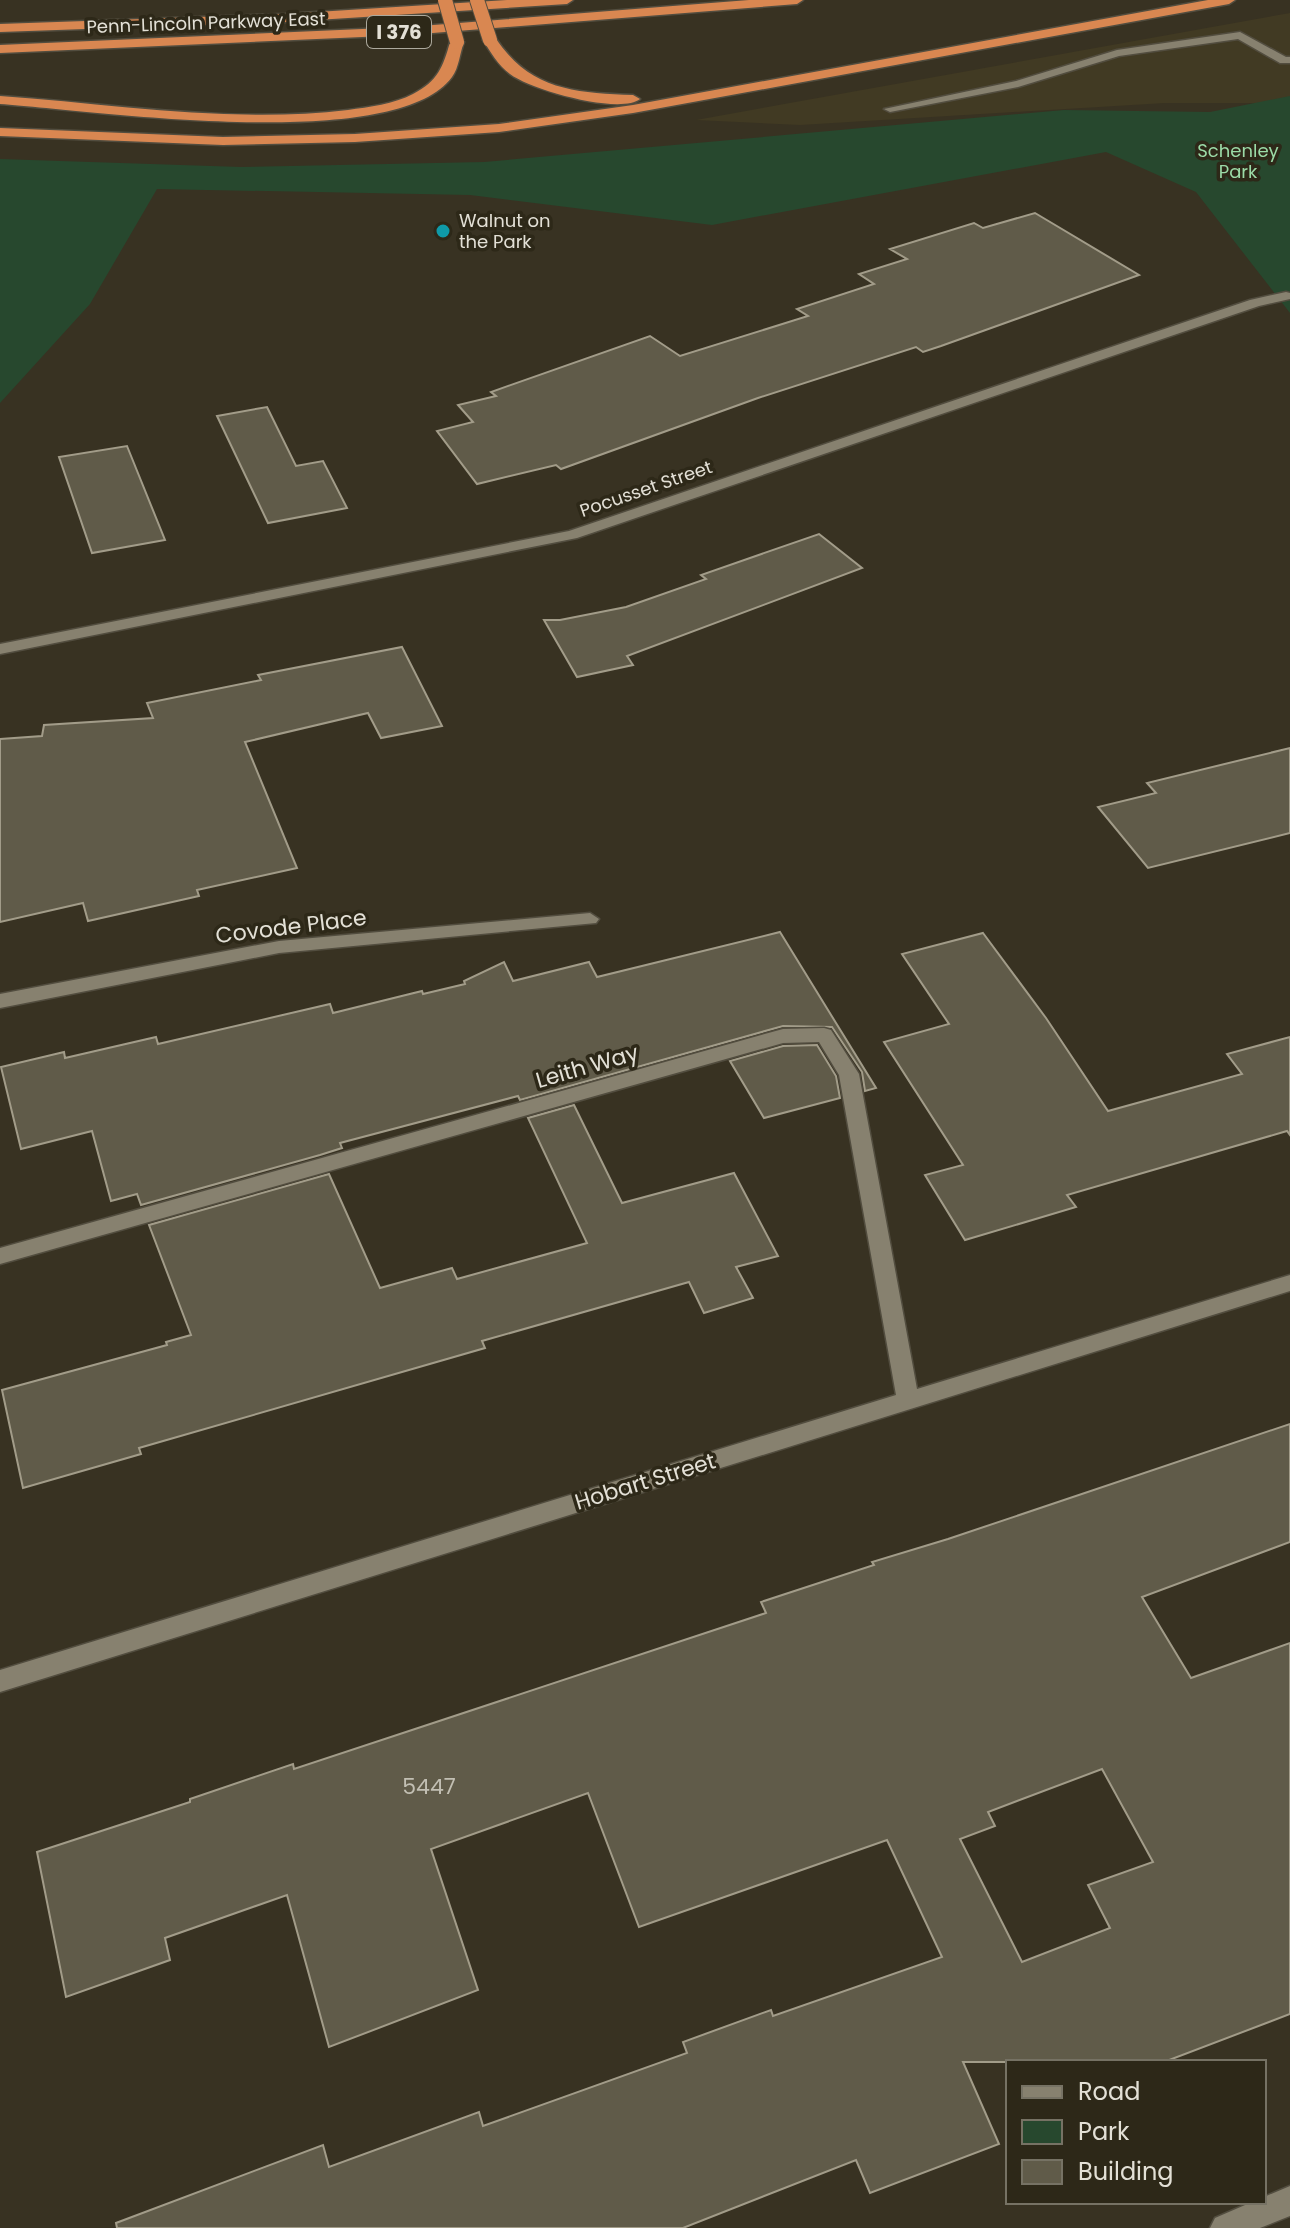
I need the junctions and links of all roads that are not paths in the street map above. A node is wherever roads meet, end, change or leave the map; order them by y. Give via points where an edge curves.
1 (445, 0) edge
2 (477, 0) edge
3 (567, 0) edge
4 (797, 0) edge
5 (1229, 0) edge
6 (0, 27) edge
7 (0, 49) edge
8 (1288, 62) edge
9 (704, 96) junction
10 (0, 100) edge
11 (890, 109) dead end
12 (0, 132) edge
13 (1286, 296) dead end
14 (0, 649) edge
15 (590, 919) dead end
16 (0, 1001) edge
17 (0, 1256) edge
18 (1290, 1283) edge
19 (908, 1400) junction
20 (0, 1681) edge
21 (1290, 2201) edge
22 (1225, 2228) edge

1 - 10 highway, bridge via 457,42 454,64 439,83 390,106 343,116 260,120
2 - 9 highway, bridge via 490,40 509,69 550,88 617,99
3 - 6 highway, Penn-Lincoln Parkway East / I 376 via 285,18
4 - 7 highway, Penn-Lincoln Parkway East / I 376 via 408,31
5 - 9 highway
8 - 11 street via 1240,35 1117,53 1018,84
9 - 12 highway via 566,120 355,138 165,141
13 - 14 street, Pocusset Street via 572,535
15 - 16 street, Covode Place via 279,947
17 - 19 street, Leith Way via 783,1036 824,1035 849,1074
18 - 19 street, Hobart Street
19 - 20 street, Hobart Street
21 - 22 street

